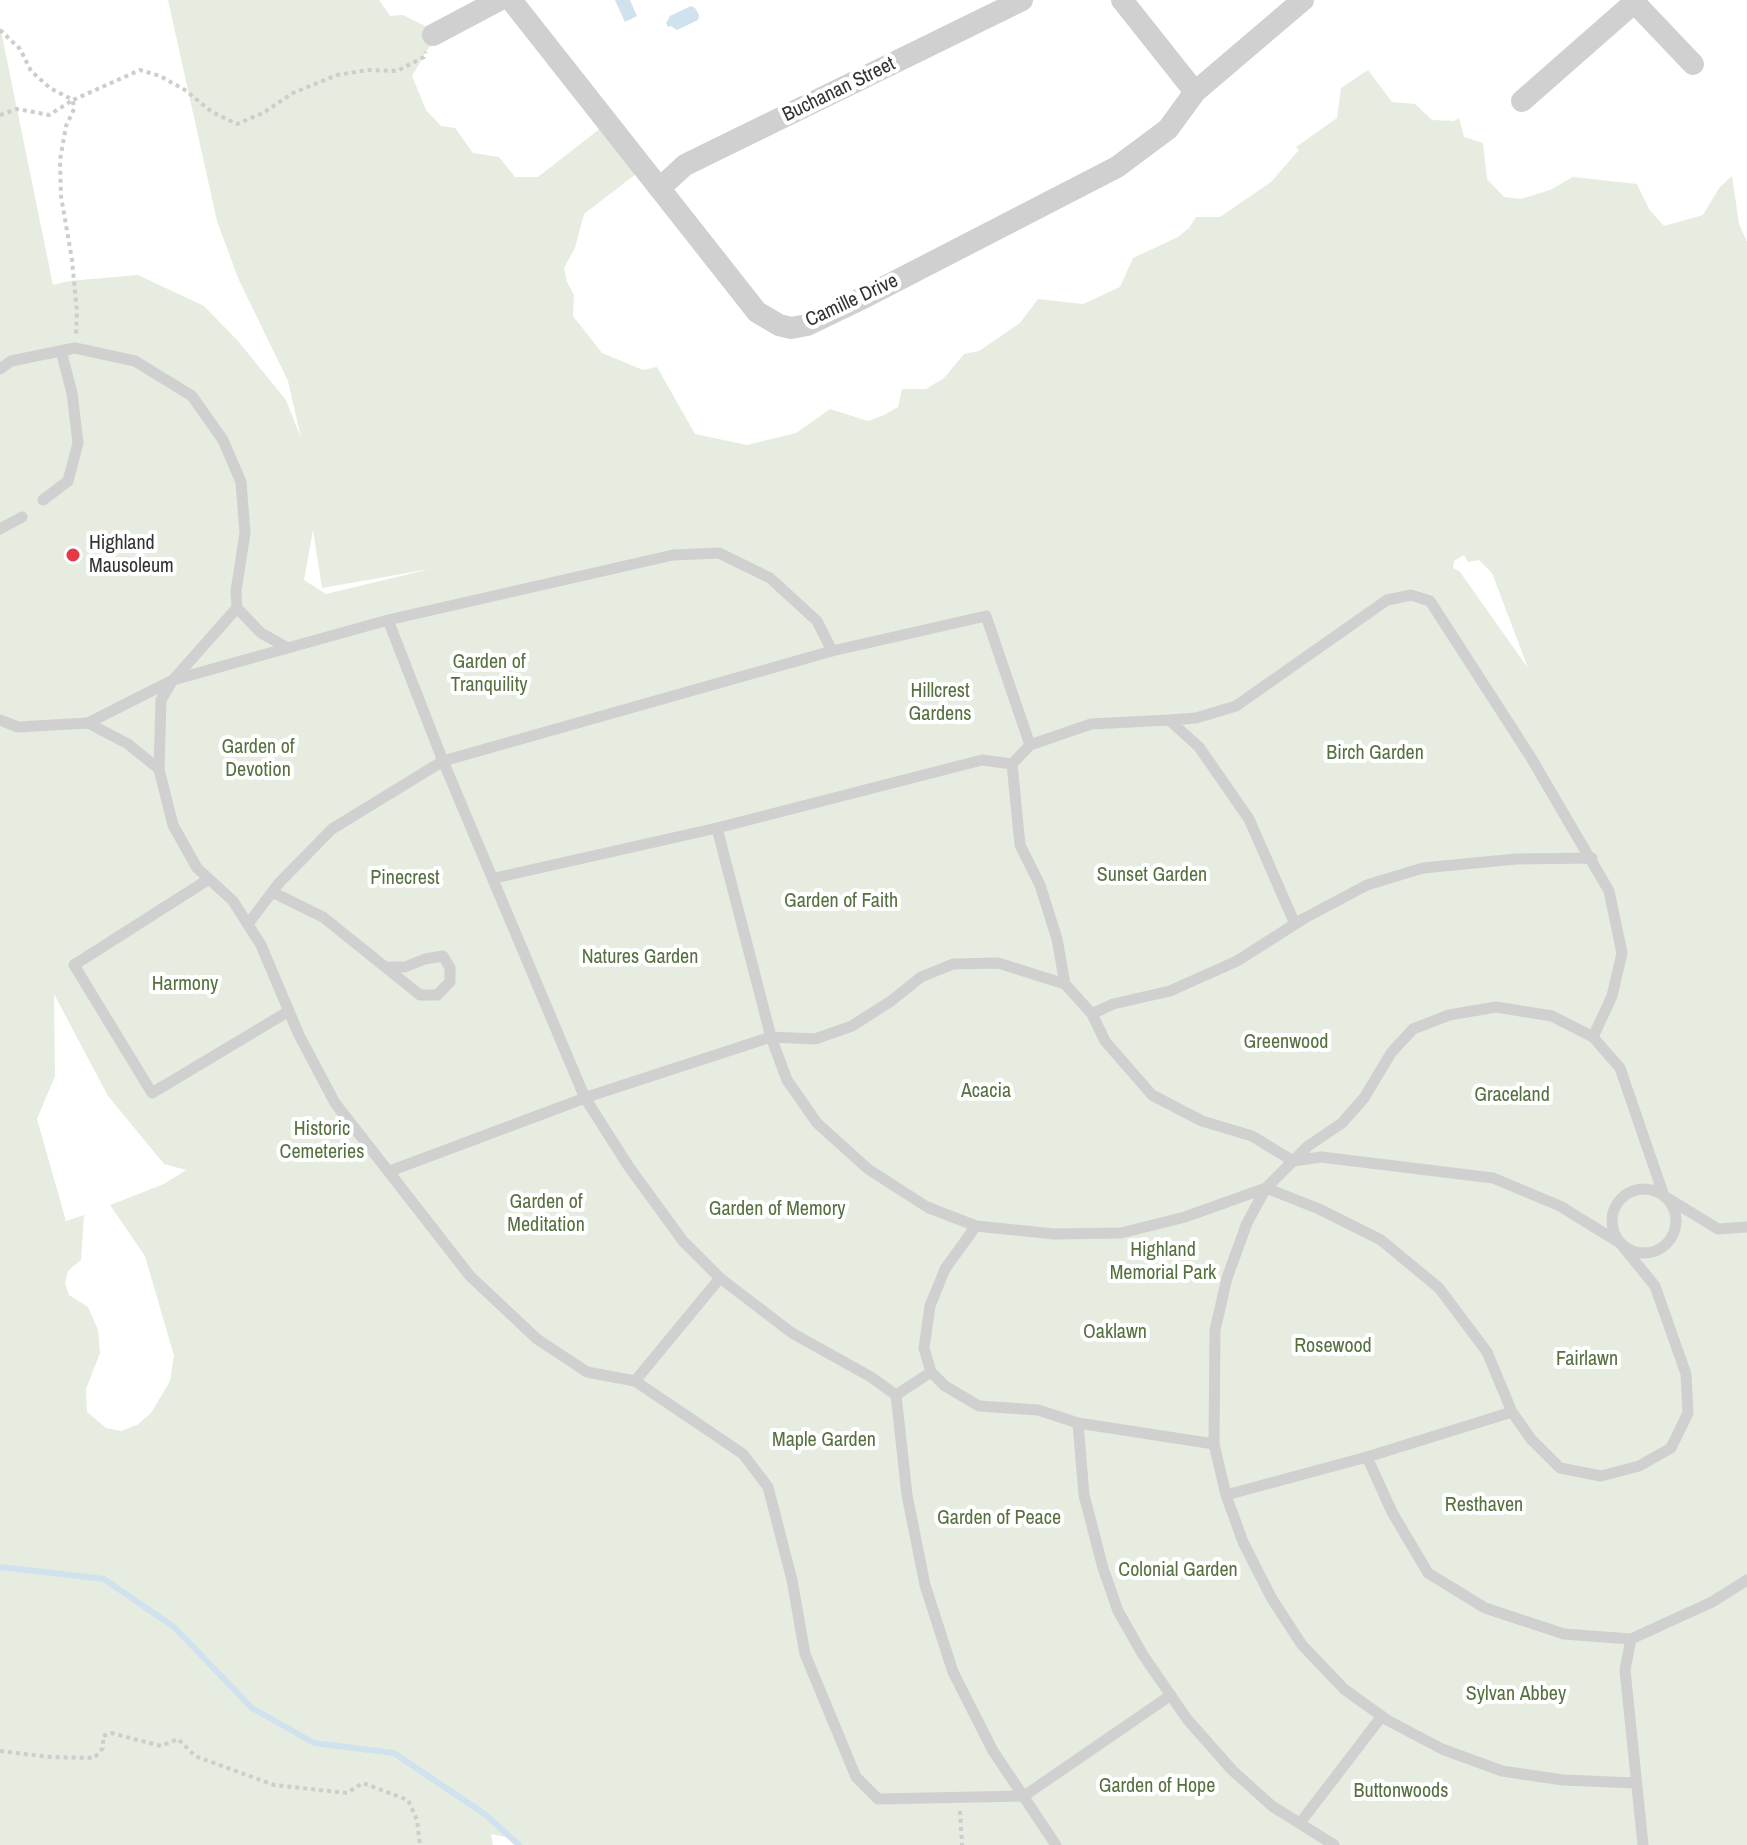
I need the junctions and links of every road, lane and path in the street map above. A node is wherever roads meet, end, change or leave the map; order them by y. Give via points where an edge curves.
1 (499, 0) edge
2 (511, 0) edge
3 (1022, 0) edge
4 (1122, 0) edge
5 (1303, 0) edge
6 (1635, 1) edge
7 (0, 30) edge
8 (433, 35) joint
9 (1693, 64) dead end
10 (1195, 92) junction
11 (73, 100) junction
12 (1522, 101) dead end
13 (0, 115) edge
14 (661, 187) junction
15 (75, 348) junction
16 (61, 351) junction
17 (0, 369) edge
18 (43, 500) dead end
19 (22, 517) dead end
20 (0, 529) edge
21 (237, 608) junction
22 (388, 620) junction
23 (288, 648) junction
24 (832, 651) junction
25 (173, 680) junction
26 (0, 720) edge
27 (1169, 720) junction
28 (88, 723) junction
29 (1030, 745) junction
30 (443, 761) junction
31 (1012, 764) junction
32 (159, 769) junction
33 (717, 828) junction
34 (1592, 858) junction
35 (495, 878) junction
36 (209, 879) junction
37 (272, 892) junction
38 (248, 924) junction
39 (1295, 924) junction
40 (389, 967) junction
41 (1065, 984) junction
42 (289, 1011) junction
43 (1092, 1014) junction
44 (771, 1037) junction
45 (1593, 1037) junction
46 (585, 1098) junction
47 (1293, 1161) junction
48 (390, 1171) junction
49 (1266, 1188) junction
50 (1664, 1196) junction
51 (976, 1226) junction
52 (1747, 1227) edge
53 (1620, 1243) junction
54 (720, 1278) junction
55 (931, 1372) junction
56 (635, 1381) junction
57 (896, 1395) junction
58 (1512, 1412) junction
59 (1078, 1423) junction
60 (1214, 1444) junction
61 (1367, 1457) junction
62 (1226, 1495) junction
63 (1747, 1580) edge
64 (1631, 1639) junction
65 (1171, 1695) junction
66 (1382, 1716) junction
67 (0, 1751) edge
68 (1636, 1783) junction
69 (959, 1795) junction
70 (1024, 1796) junction
71 (1300, 1823) junction
72 (420, 1845) edge
73 (962, 1845) edge
74 (1056, 1845) edge
75 (1334, 1845) edge
76 (1643, 1845) edge

1 - 8 street
2 - 14 street, Camille Drive
3 - 14 street, Buchanan Street via 685,165
4 - 10 street
5 - 10 street
6 - 9 street
6 - 12 street
7 - 11 path via 20,49 31,71
8 - 11 path via 424,57 397,71 337,75 237,124 160,76 140,70
10 - 14 street, Camille Drive via 1168,129 1117,167 867,296 791,328 757,312
11 - 13 path via 49,115 17,109
11 - 15 path via 60,172 75,286
15 - 16 lane
15 - 21 lane via 135,361 192,396 223,440 241,482 245,533
16 - 17 lane via 11,361
16 - 18 lane via 78,443 68,481
19 - 20 lane
21 - 23 lane via 261,633
21 - 25 lane
22 - 23 lane
22 - 24 lane via 673,555 719,553 770,578 817,621
22 - 30 lane
23 - 25 lane
24 - 29 lane via 986,616
24 - 30 lane
25 - 28 lane
25 - 32 lane via 161,700
26 - 28 lane via 18,727
27 - 29 lane via 1091,724
27 - 34 lane via 1236,706 1387,600 1411,595 1430,601
27 - 39 lane via 1199,747 1249,819
28 - 32 lane via 128,744
29 - 31 lane
30 - 35 lane
30 - 37 lane via 332,829
31 - 33 lane via 982,760
31 - 41 lane via 1020,845 1040,885
32 - 36 lane via 173,825
33 - 35 lane
33 - 44 lane
34 - 39 lane via 1423,868 1367,885
34 - 45 lane via 1609,891 1622,953 1612,996
35 - 46 lane
36 - 38 lane
36 - 42 lane via 74,965 152,1093
37 - 38 lane
37 - 40 lane via 323,917
38 - 42 lane
39 - 43 lane via 1237,961 1170,991
40 - 40 lane via 420,995 437,995 450,982 443,956
41 - 43 lane
41 - 44 lane via 998,963 953,964 921,977 852,1026 815,1039
42 - 48 lane via 335,1103
43 - 47 lane via 1105,1041 1152,1095 1202,1121 1252,1136
44 - 46 lane
44 - 51 lane via 787,1080 817,1123 868,1169 915,1200
45 - 47 lane via 1552,1016 1496,1007 1449,1015 1413,1029 1342,1123
45 - 50 lane via 1620,1068
46 - 48 lane
46 - 54 lane via 683,1241
47 - 49 lane
47 - 53 lane via 1321,1157 1493,1178 1560,1206
48 - 56 lane via 470,1276 537,1339 587,1372
49 - 51 lane via 1121,1233 1054,1234
49 - 58 lane via 1381,1240 1439,1288 1487,1352
49 - 60 lane via 1232,1264 1215,1330
50 - 52 lane via 1718,1229
50 - 53 lane via 1644,1189 1624,1196 1613,1213
50 - 53 lane via 1676,1224 1668,1243 1649,1253
51 - 55 lane via 945,1269 930,1306 924,1348
53 - 58 lane via 1655,1286 1686,1374 1688,1413 1671,1448 1639,1466 1601,1476 1560,1468
54 - 56 lane
54 - 57 lane via 792,1333
55 - 57 lane
55 - 59 lane via 979,1406 1038,1410
56 - 69 lane via 743,1454 768,1487 805,1654 856,1777 878,1799
57 - 70 lane via 907,1495 930,1600 953,1672 993,1751
58 - 61 lane
59 - 60 lane
59 - 65 lane via 1084,1495 1118,1611
60 - 62 lane
61 - 62 lane
61 - 64 lane via 1428,1573 1498,1613 1564,1634
62 - 66 lane via 1243,1542 1302,1645 1344,1689
63 - 64 lane
64 - 68 lane via 1625,1670
65 - 70 lane
65 - 71 lane via 1232,1770
66 - 68 lane via 1442,1749 1502,1771
66 - 71 lane
67 - 72 path via 94,1758 103,1748 103,1736 111,1733 161,1746 178,1739 195,1756 274,1785 347,1793 363,1783 408,1800
68 - 76 lane
69 - 70 lane
69 - 73 path
70 - 74 lane
71 - 75 lane

